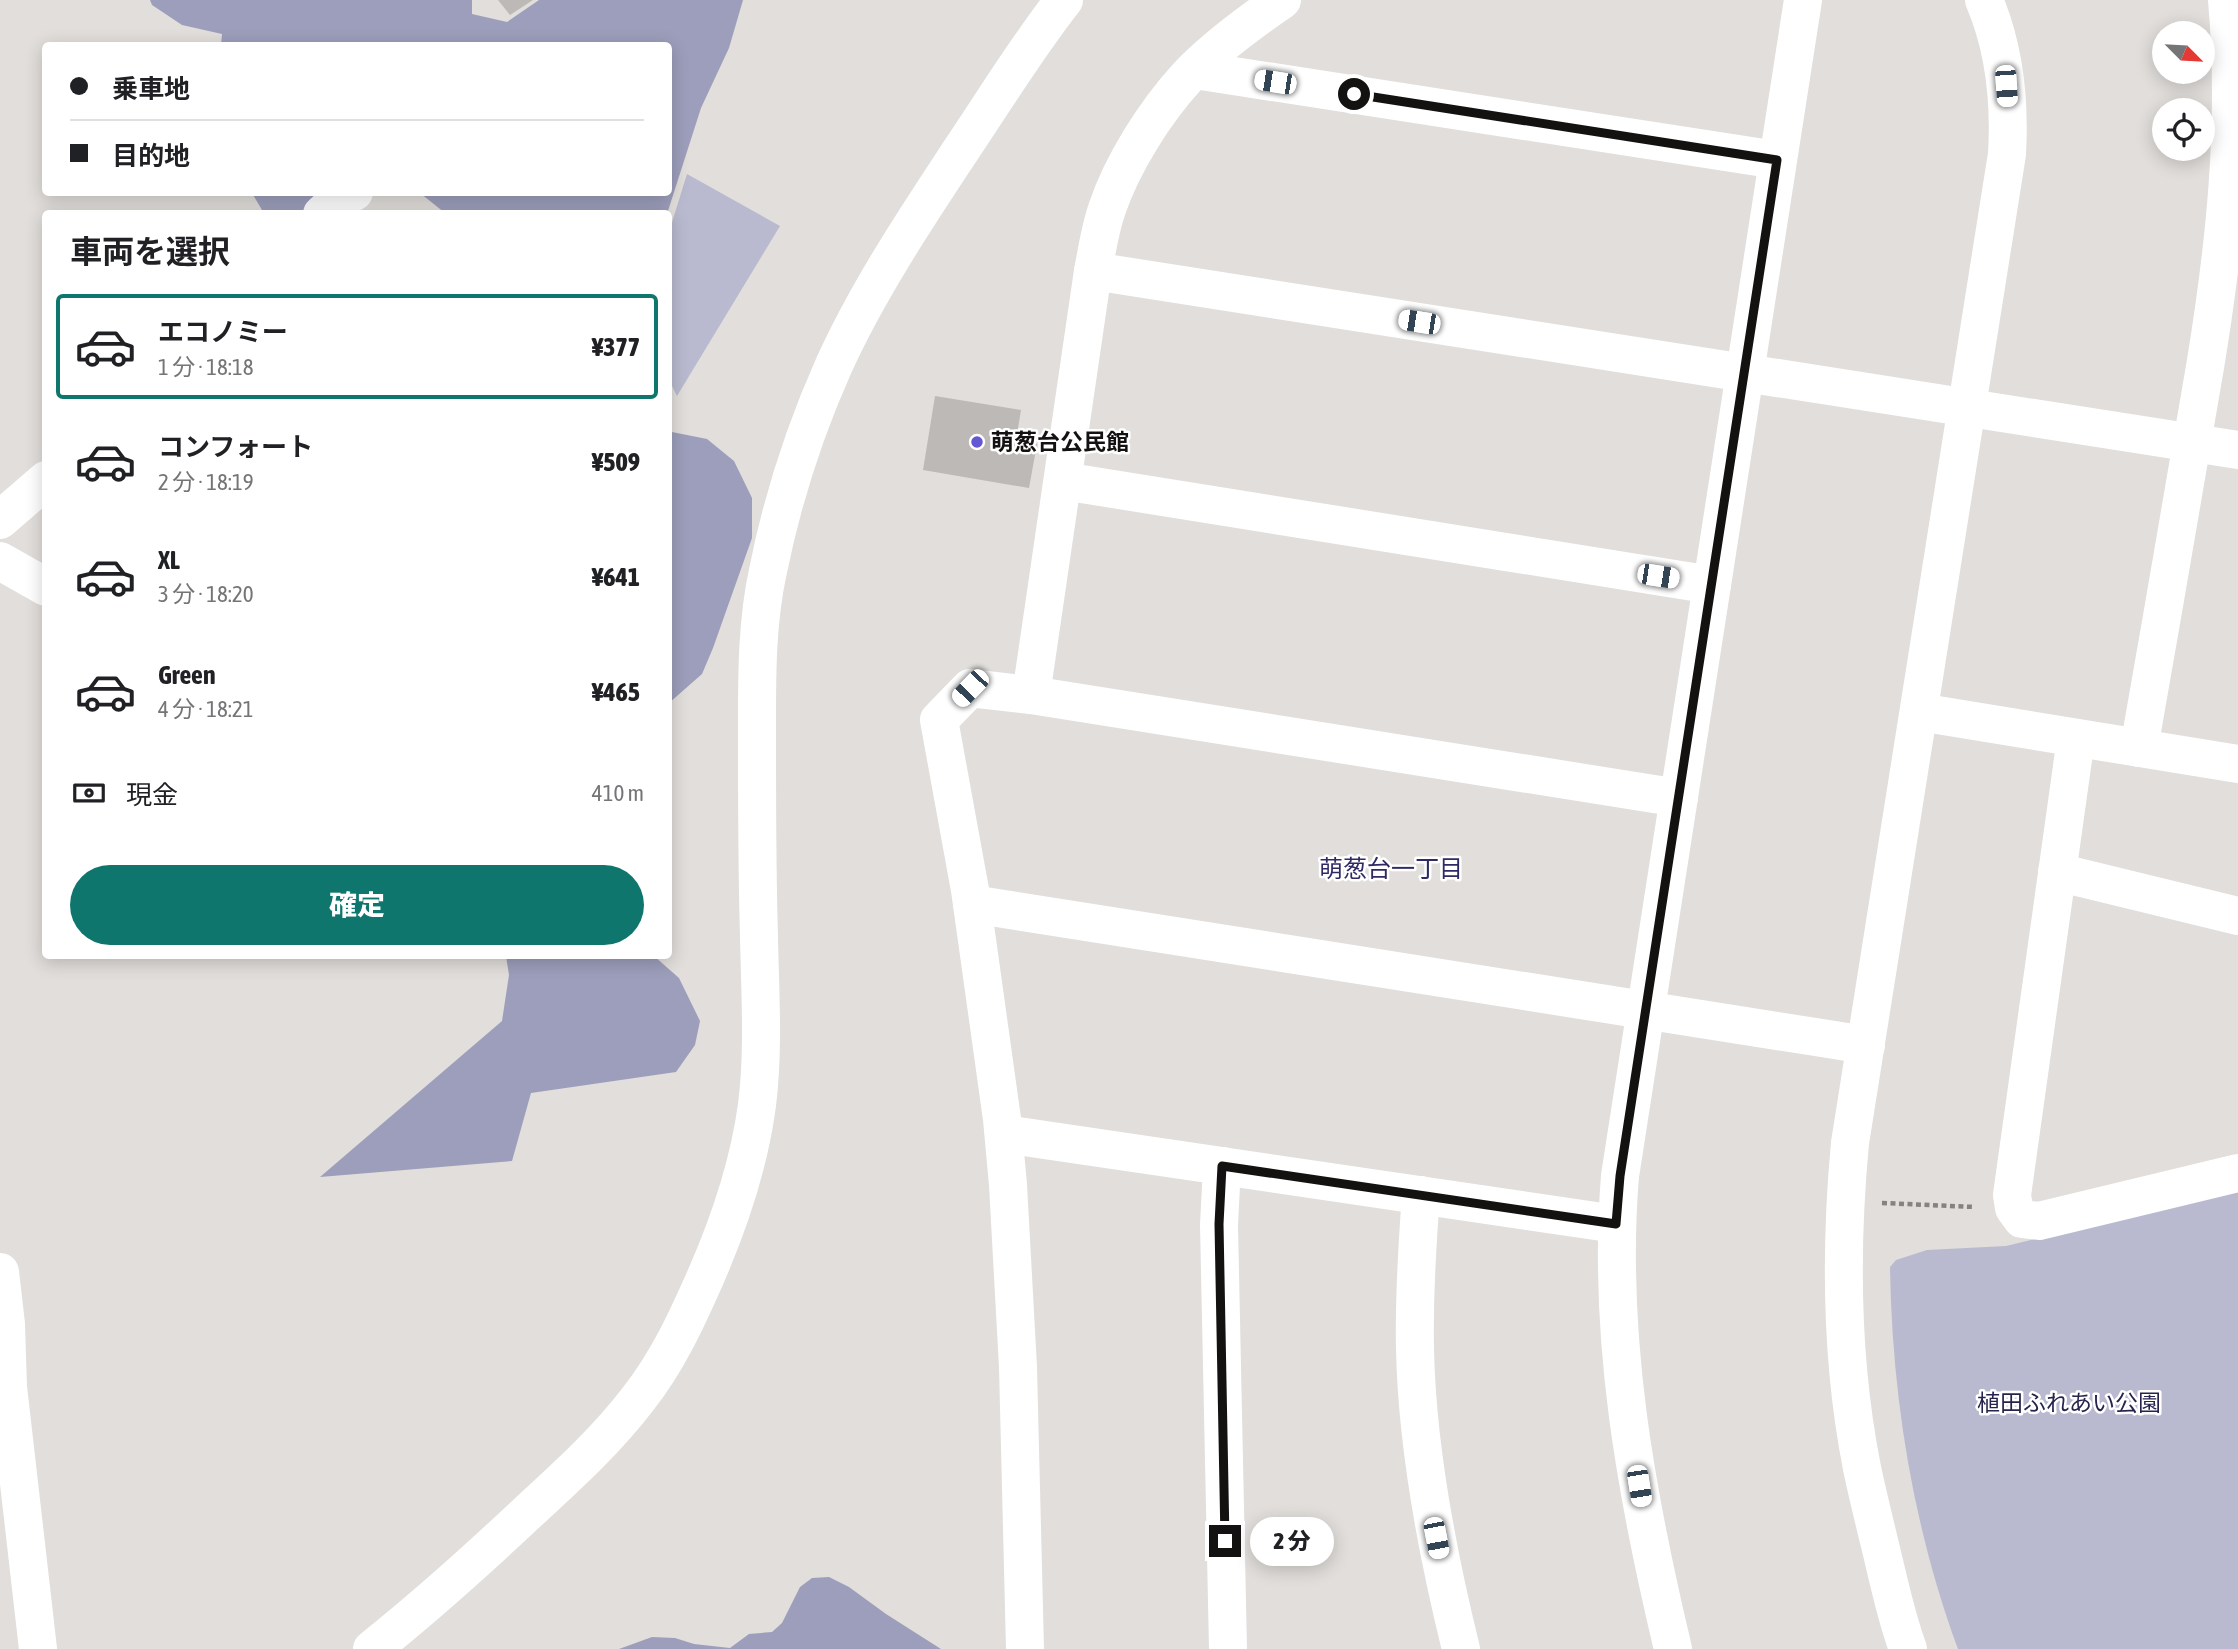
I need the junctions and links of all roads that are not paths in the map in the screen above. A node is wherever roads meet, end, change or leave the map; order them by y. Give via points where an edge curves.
1 (1064, 0) edge
2 (1282, 0) edge
3 (1803, 0) edge
4 (1983, 0) edge
5 (2227, 0) edge
6 (1195, 69) junction
7 (1777, 160) junction
8 (347, 196) edge
9 (326, 210) edge
10 (1094, 271) junction
11 (1744, 373) junction
12 (1967, 408) junction
13 (2192, 443) junction
14 (2238, 450) edge
15 (1063, 481) junction
16 (42, 484) edge
17 (0, 520) edge
18 (0, 561) edge
19 (42, 585) edge
20 (1712, 585) junction
21 (1031, 695) junction
22 (1919, 712) junction
23 (2076, 738) junction
24 (2139, 748) junction
25 (2238, 764) edge
26 (1679, 798) junction
27 (2057, 872) junction
28 (972, 904) junction
29 (2238, 916) edge
30 (1646, 1010) junction
31 (1866, 1045) junction
32 (1004, 1134) junction
33 (1222, 1166) junction
34 (2238, 1173) edge
35 (1421, 1195) junction
36 (1616, 1224) junction
37 (0, 1272) edge
38 (9, 1464) edge
39 (1902, 1647) edge
40 (38, 1649) edge
41 (372, 1649) edge
42 (1025, 1649) edge
43 (1228, 1649) edge
44 (1461, 1649) edge
45 (1673, 1649) edge

1 - 41 street via 922,210 868,300 822,393 784,508 767,574 758,679 761,1034 757,1101 728,1225 679,1337 627,1412 579,1465 481,1557
2 - 6 street
3 - 7 street
4 - 12 street via 2002,62 2008,131
5 - 13 street via 2237,107 2230,215
6 - 7 street
6 - 10 street via 1151,125 1116,185
7 - 11 street
8 - 9 street
10 - 11 street
10 - 15 street
11 - 12 street
11 - 20 street
12 - 13 street
12 - 22 street
13 - 14 street
13 - 24 street
15 - 20 street
15 - 21 street
16 - 17 street
18 - 19 street
20 - 26 street
21 - 26 street
21 - 28 street via 970,688 939,720
22 - 23 street
22 - 31 street
23 - 24 street
23 - 27 street
24 - 25 street
26 - 30 street
27 - 29 street
27 - 34 street via 2011,1195 2014,1208 2022,1219 2039,1221
28 - 30 street
28 - 32 street
30 - 31 street
30 - 36 street
31 - 39 street via 1850,1143 1844,1293 1862,1466
32 - 33 street
32 - 42 street via 1018,1367
33 - 35 street
33 - 43 street via 1219,1224
35 - 36 street
35 - 44 street via 1415,1275 1420,1425 1436,1538
36 - 45 street via 1624,1392 1651,1556
37 - 38 street via 6,1324
38 - 40 street

